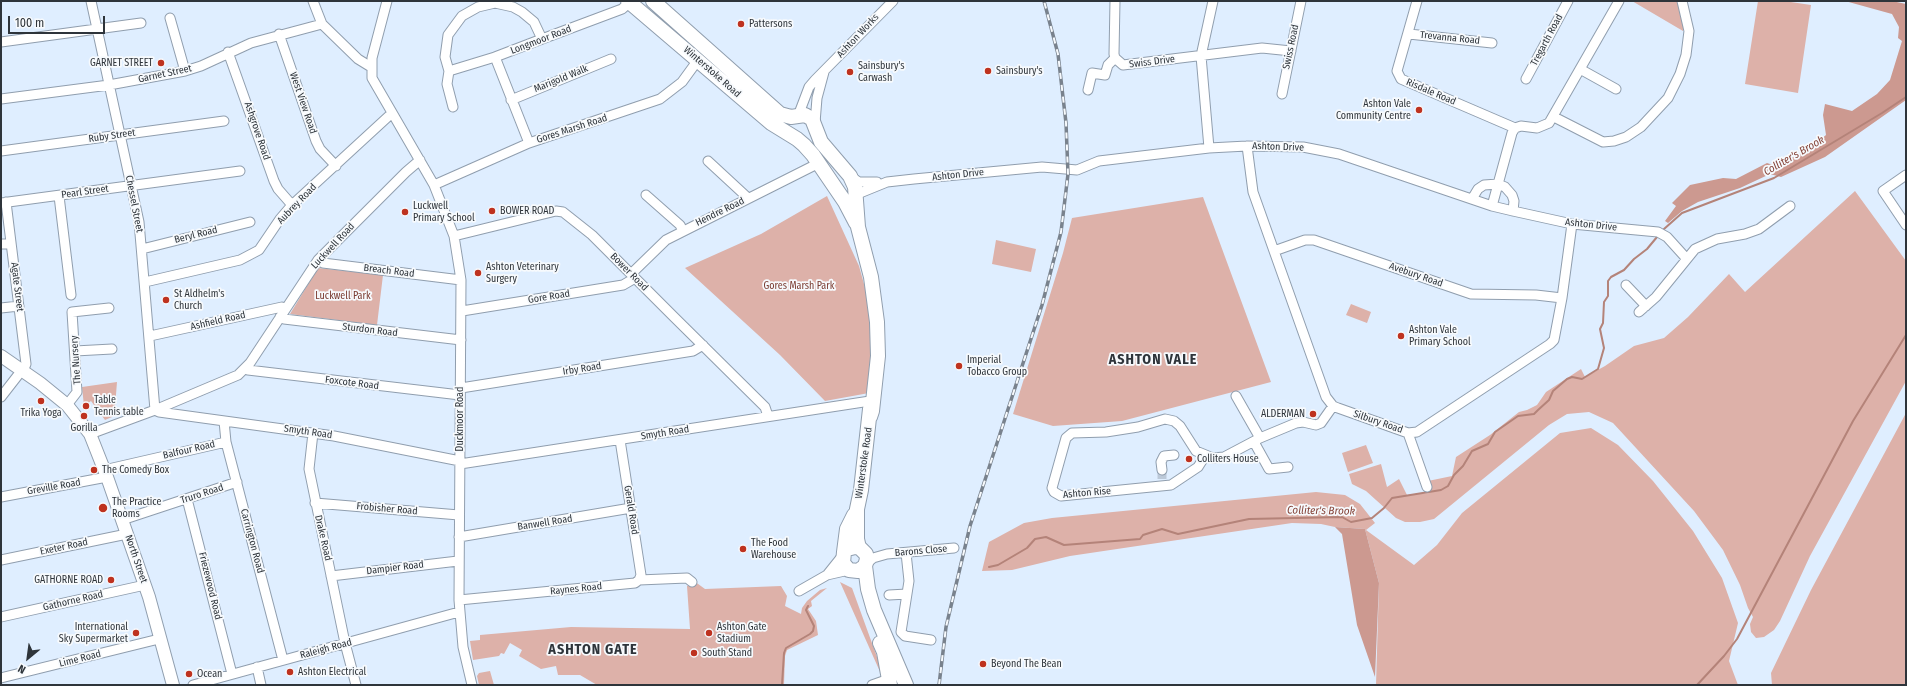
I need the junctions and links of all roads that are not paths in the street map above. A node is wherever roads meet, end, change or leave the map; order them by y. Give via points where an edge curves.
1 (92, 1) edge
2 (313, 1) edge
3 (387, 1) edge
4 (653, 1) edge
5 (893, 1) edge
6 (1115, 1) edge
7 (1213, 1) edge
8 (1301, 1) edge
9 (1417, 1) edge
10 (1568, 1) edge
11 (1619, 1) edge
12 (1682, 1) edge
13 (633, 2) edge
14 (170, 18) dead end
15 (141, 23) dead end
16 (322, 24) junction
17 (97, 29) junction
18 (279, 34) junction
19 (1408, 34) junction
20 (542, 39) junction
21 (1, 42) edge
22 (1492, 42) dead end
23 (1291, 51) junction
24 (228, 52) junction
25 (1201, 56) junction
26 (495, 57) junction
27 (1115, 58) junction
28 (611, 59) dead end
29 (698, 60) junction
30 (371, 67) junction
31 (1580, 69) junction
32 (185, 71) junction
33 (449, 71) junction
34 (824, 72) junction
35 (1526, 79) dead end
36 (109, 85) junction
37 (1616, 89) dead end
38 (1088, 90) dead end
39 (1282, 94) dead end
40 (1, 99) edge
41 (511, 100) junction
42 (453, 107) dead end
43 (391, 114) junction
44 (797, 117) junction
45 (1554, 117) junction
46 (224, 120) dead end
47 (815, 126) junction
48 (1515, 128) junction
49 (120, 135) junction
50 (796, 138) junction
51 (529, 143) junction
52 (1247, 146) junction
53 (1209, 148) junction
54 (1, 151) edge
55 (420, 160) junction
56 (708, 162) dead end
57 (819, 163) junction
58 (336, 166) junction
59 (240, 171) dead end
60 (1906, 175) edge
61 (850, 176) junction
62 (887, 182) junction
63 (1498, 184) junction
64 (434, 185) junction
65 (132, 186) junction
66 (854, 193) junction
67 (646, 194) dead end
68 (839, 195) junction
69 (59, 196) junction
70 (748, 198) junction
71 (1472, 199) junction
72 (4, 203) edge
73 (292, 206) junction
74 (1492, 206) junction
75 (1790, 206) dead end
76 (1513, 211) junction
77 (250, 222) dead end
78 (1572, 224) junction
79 (1906, 225) edge
80 (858, 227) junction
81 (683, 231) junction
82 (454, 236) junction
83 (1, 244) edge
84 (11, 244) junction
85 (142, 249) junction
86 (1274, 251) junction
87 (1686, 258) junction
88 (318, 260) junction
89 (633, 276) junction
90 (461, 280) junction
91 (145, 282) junction
92 (79, 285) dead end
93 (1626, 285) dead end
94 (70, 286) junction
95 (71, 295) dead end
96 (1562, 298) junction
97 (19, 306) junction
98 (1646, 306) junction
99 (1, 308) edge
100 (109, 308) dead end
101 (286, 308) junction
102 (462, 311) junction
103 (1639, 312) dead end
104 (280, 317) junction
105 (150, 336) junction
106 (461, 340) junction
107 (703, 345) junction
108 (112, 349) dead end
109 (75, 351) junction
110 (1, 356) edge
111 (245, 368) junction
112 (22, 370) junction
113 (460, 392) junction
114 (872, 395) junction
115 (1236, 396) dead end
116 (1, 397) edge
117 (67, 405) junction
118 (1333, 406) junction
119 (155, 410) junction
120 (768, 416) junction
121 (224, 421) junction
122 (313, 432) junction
123 (1408, 433) junction
124 (90, 434) junction
125 (620, 440) junction
126 (1257, 440) junction
127 (226, 442) junction
128 (1174, 455) dead end
129 (1205, 456) junction
130 (460, 462) junction
131 (1288, 467) dead end
132 (106, 473) junction
133 (1162, 478) junction
134 (237, 482) junction
135 (1427, 487) dead end
136 (1, 497) edge
137 (187, 499) junction
138 (315, 503) junction
139 (631, 508) junction
140 (857, 509) junction
141 (459, 515) junction
142 (122, 520) junction
143 (127, 534) junction
144 (459, 537) junction
145 (860, 548) junction
146 (954, 548) dead end
147 (906, 553) junction
148 (843, 554) junction
149 (887, 554) junction
150 (1, 560) edge
151 (458, 561) junction
152 (865, 565) junction
153 (850, 570) junction
154 (827, 575) junction
155 (331, 576) junction
156 (639, 580) junction
157 (692, 582) dead end
158 (145, 585) junction
159 (799, 591) dead end
160 (906, 594) junction
161 (889, 595) dead end
162 (458, 600) junction
163 (459, 612) junction
164 (1, 617) edge
165 (159, 639) junction
166 (931, 640) dead end
167 (345, 643) junction
168 (283, 660) junction
169 (257, 667) junction
170 (232, 674) junction
171 (1, 678) edge
172 (891, 679) edge
173 (173, 685) edge
174 (193, 685) edge
175 (261, 685) edge
176 (356, 685) edge
177 (472, 685) edge

1 - 17 street, Chessel Street
2 - 16 street
3 - 30 street
4 - 44 highway, Winterstoke Road via 780,114
5 - 34 street, Ashton Works
6 - 27 street, Swiss Drive
7 - 25 street
8 - 23 street, Swiss Road
9 - 19 street, Risdale Road
10 - 35 street, Tregarth Road
11 - 31 street, Risdale Road
12 - 45 street via 1689,31 1686,55 1668,98 1641,127 1626,137 1603,142
13 - 20 street, Longmoor Road via 622,9
13 - 29 highway, Winterstoke Road
14 - 32 street
15 - 17 street
16 - 18 street, Garnet Street
16 - 30 street via 358,59
17 - 21 street
17 - 36 street, Chessel Street
18 - 24 street, Garnet Street
18 - 58 street, West View Road via 316,141
19 - 22 street, Trevanna Road
19 - 48 street, Risdale Road via 1397,71 1401,79
20 - 26 street, Longmoor Road
20 - 33 street via 534,22 513,7 496,3 478,7 462,16 448,35 445,57
23 - 25 street, Swiss Drive via 1262,48
23 - 39 street, Swiss Road
24 - 32 street, Garnet Street via 202,66
24 - 73 street, Ashgrove Road via 274,181
25 - 27 street, Swiss Drive via 1126,65 1120,64
25 - 53 street
26 - 33 street, Longmoor Road
26 - 41 street
27 - 38 street via 1108,65 1105,75 1092,73
28 - 41 street, Marigold Walk
29 - 50 highway, Winterstoke Road via 771,123
29 - 51 street, Gores Marsh Road via 679,85 660,99
30 - 43 street via 373,82
31 - 37 street
31 - 45 street, Risdale Road
32 - 36 street, Garnet Street
33 - 42 street via 447,84
34 - 44 street, Ashton Works via 809,87
34 - 47 street, Ashton Works via 817,98
36 - 40 street, Garnet Street
36 - 49 street, Chessel Street
41 - 51 street
43 - 55 street
43 - 58 street, Aubrey Road
44 - 47 highway, Winterstoke Road via 808,116
44 - 50 highway via 791,126
45 - 48 street, Risdale Road via 1549,123 1537,128
46 - 49 street, Ruby Street
47 - 50 highway via 810,138
47 - 61 highway, Winterstoke Road via 825,148
48 - 63 street
49 - 54 street, Ruby Street
49 - 65 street, Chessel Street
50 - 57 highway, Winterstoke Road
51 - 64 street, Gores Marsh Road
52 - 53 street, Ashton Drive
52 - 71 street, Ashton Drive via 1302,147 1339,154
52 - 86 street via 1254,192
53 - 62 street, Ashton Drive via 1099,161 1077,170 1042,167
55 - 64 street, Duckmoor Road
55 - 88 street, Luckwell Road
56 - 70 street
57 - 68 highway, Winterstoke Road
57 - 70 street, Hendre Road
58 - 73 street, Aubrey Road
59 - 65 street, Pearl Street
60 - 79 street via 1883,191
61 - 62 street via 862,182
61 - 66 highway, Winterstoke Road via 855,187
62 - 66 street, Ashton Drive
63 - 71 street via 1484,185
63 - 74 street
63 - 76 street via 1512,195
64 - 82 street, Duckmoor Road
65 - 69 street, Pearl Street
65 - 85 street, Chessel Street via 140,222
66 - 68 highway via 846,198
66 - 80 highway, Winterstoke Road via 857,199
67 - 81 street via 680,225
68 - 80 highway, Winterstoke Road
69 - 72 street, Pearl Street
69 - 94 street
70 - 81 street, Hendre Road
71 - 74 street, Ashton Drive
72 - 84 street, Agate Street
73 - 91 street, Aubrey Road via 259,250 254,253 240,260
74 - 76 street, Ashton Drive
75 - 87 street via 1759,228 1745,234 1707,242
76 - 78 street, Ashton Drive
77 - 85 street, Beryl Road
78 - 87 street, Ashton Drive via 1658,232 1667,237
78 - 96 street, Silbury Road
80 - 114 highway, Winterstoke Road via 871,277 877,322 878,356
81 - 89 street, Hendre Road via 662,243
82 - 89 street, Bower Road via 560,211 592,235
82 - 90 street, Duckmoor Road
83 - 84 street
84 - 97 street, Agate Street
85 - 91 street, Chessel Street
86 - 96 street, Avebury Road via 1305,240 1314,240 1471,294
86 - 118 street via 1326,397
87 - 98 street
88 - 90 street, Breach Road via 323,263
88 - 101 street, Luckwell Road
89 - 102 street, Gore Road via 623,285
89 - 107 street, Bower Road
90 - 102 street, Duckmoor Road
91 - 105 street, Chessel Street
92 - 94 street
93 - 98 street
94 - 95 street
96 - 123 street, Silbury Road via 1556,334 1550,344 1417,432
97 - 99 street
97 - 112 street, Agate Street via 26,364
98 - 103 street
100 - 109 street, The Nursery via 72,312
101 - 104 street, Luckwell Road
101 - 105 street, Ashfield Road via 282,306
102 - 106 street, Duckmoor Road
104 - 106 street, Sturdon Road
104 - 111 street, Luckwell Road
105 - 119 street, Chessel Street
106 - 113 street, Duckmoor Road
107 - 113 street, Irby Road via 693,351
107 - 120 street, Bower Road via 765,407
108 - 109 street
109 - 117 street, The Nursery via 78,392
110 - 112 main road, North Street
111 - 113 street, Foxcote Road
111 - 119 street, Luckwell Road via 238,375
112 - 116 street
112 - 117 main road, North Street
113 - 130 street, Duckmoor Road
114 - 120 street, Smyth Road
114 - 140 highway, Winterstoke Road via 872,411
115 - 126 street
117 - 124 main road, North Street
118 - 123 street, Silbury Road
118 - 126 street via 1321,423 1296,423
119 - 121 street, Smyth Road
119 - 124 street, Luckwell Road
120 - 125 street, Smyth Road
121 - 122 street, Smyth Road
121 - 127 street, Carrington Road
122 - 130 street, Smyth Road
122 - 138 street, Drake Road via 309,466
123 - 135 street
124 - 132 main road, North Street
125 - 130 street, Smyth Road
125 - 139 street, Gerald Road
126 - 129 street via 1224,457
126 - 131 street via 1269,469
127 - 132 street, Balfour Road
127 - 134 street, Carrington Road
128 - 133 street via 1164,456 1161,462
129 - 133 street, Ashton Rise via 1198,467 1171,485
129 - 133 street, Ashton Rise via 1196,451 1180,426 1165,419 1113,431 1072,433 1066,438 1052,484 1054,492 1061,496
130 - 141 street, Duckmoor Road
132 - 136 street, Greville Road
132 - 142 main road, North Street
134 - 137 street, Truro Road
134 - 168 street, Carrington Road
137 - 142 street, Truro Road
137 - 170 street, Friezewood Road
138 - 141 street, Frobisher Road
138 - 155 street, Drake Road
139 - 144 street, Banwell Road
139 - 156 street, Gerald Road via 641,575
140 - 145 highway, Winterstoke Road via 857,539
140 - 148 highway, Winterstoke Road via 847,528
141 - 144 street, Duckmoor Road
142 - 143 main road, North Street
143 - 150 street, Exeter Road
143 - 158 main road, North Street
144 - 151 street, Duckmoor Road
145 - 148 highway via 851,547
145 - 149 street, Barons Close
145 - 152 highway via 866,554
146 - 147 street, Barons Close
147 - 149 street, Barons Close
147 - 160 street via 909,574
148 - 153 highway via 843,563
148 - 154 street
149 - 152 street, Barons Close via 873,558
151 - 155 street, Dampier Road
151 - 162 street, Duckmoor Road
152 - 153 highway via 858,571
152 - 172 highway via 868,589
153 - 154 street
153 - 172 highway via 884,652
154 - 159 street
155 - 167 street, Drake Road
156 - 157 street, Raynes Road via 687,578
156 - 162 street, Raynes Road via 635,583
158 - 164 street, Gathorne Road
158 - 165 main road, North Street
160 - 161 street
160 - 166 street via 902,634
162 - 163 street, Duckmoor Road
163 - 167 street, Raleigh Road
163 - 177 street, Duckmoor Road
165 - 171 street, Lime Road
165 - 173 main road, North Street
167 - 168 street, Raleigh Road
167 - 176 street, Drake Road
168 - 169 street, Raleigh Road
169 - 170 street, Raleigh Road
169 - 175 street
170 - 174 street, Raleigh Road

